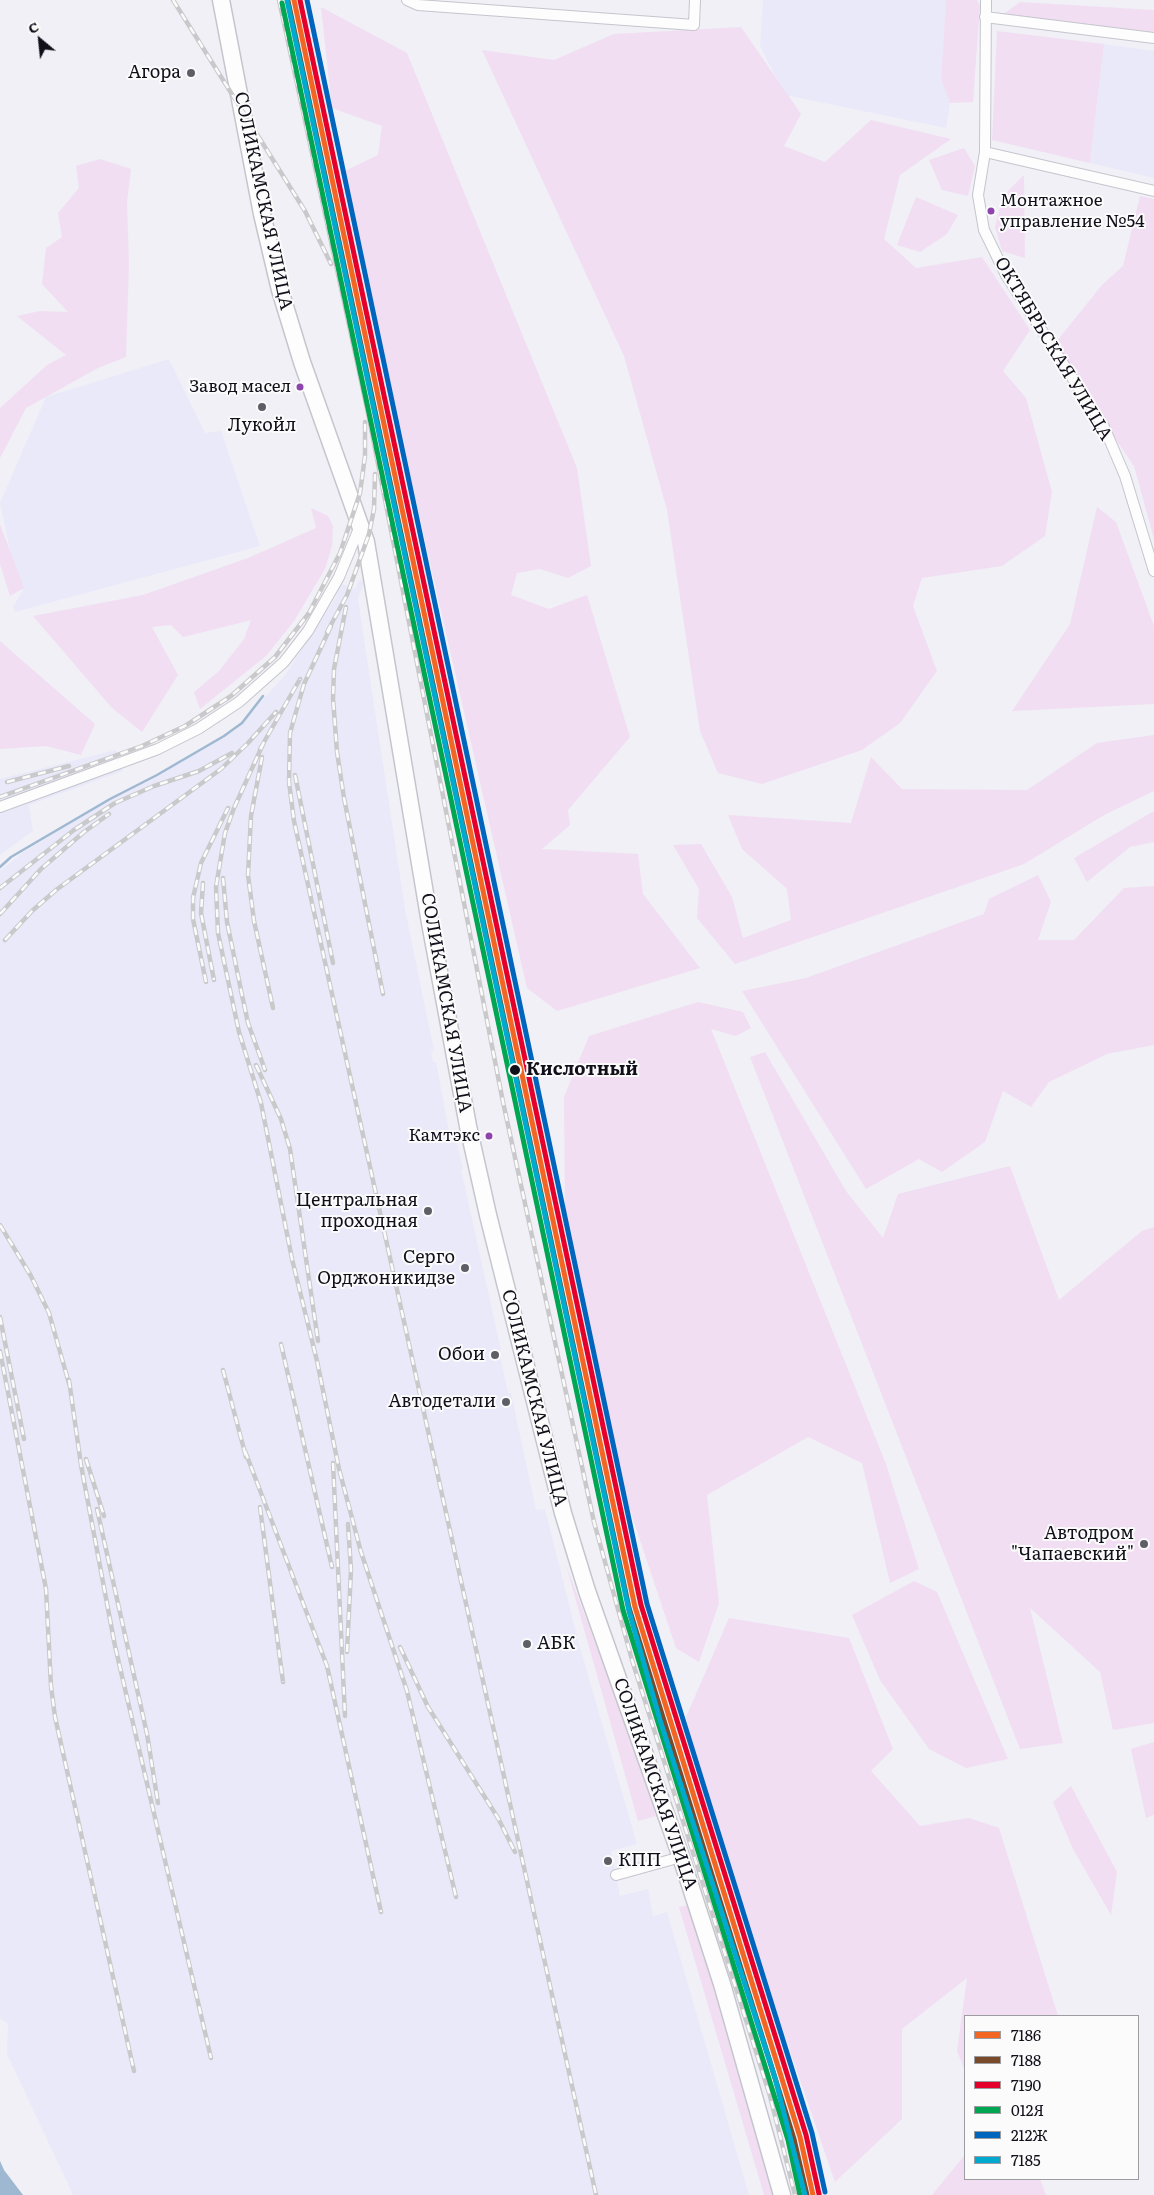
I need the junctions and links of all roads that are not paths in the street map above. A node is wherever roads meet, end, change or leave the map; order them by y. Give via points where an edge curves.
1 (221, 0) edge
2 (695, 0) edge
3 (986, 0) edge
4 (407, 1) edge
5 (985, 17) junction
6 (1154, 38) edge
7 (985, 152) junction
8 (1154, 191) edge
9 (361, 524) junction
10 (1154, 571) edge
11 (0, 807) edge
12 (681, 1857) junction
13 (616, 1875) dead end
14 (782, 2195) edge

1 - 9 main road, СОЛИКАМСКАЯ УЛИЦА via 280,290 302,362
2 - 4 street via 694,25 418,5
3 - 5 street, ОКТЯБРЬСКАЯ УЛИЦА
5 - 6 street
5 - 7 street, ОКТЯБРЬСКАЯ УЛИЦА
7 - 8 street
7 - 10 street, ОКТЯБРЬСКАЯ УЛИЦА via 978,195 984,230 1006,275 1104,427 1125,476
9 - 11 street via 339,577 308,631 284,662 238,702 198,729 158,749
9 - 12 main road, СОЛИКАМСКАЯ УЛИЦА via 370,560 430,923 488,1215 586,1591
12 - 13 street
12 - 14 main road, СОЛИКАМСКАЯ УЛИЦА via 722,1984

